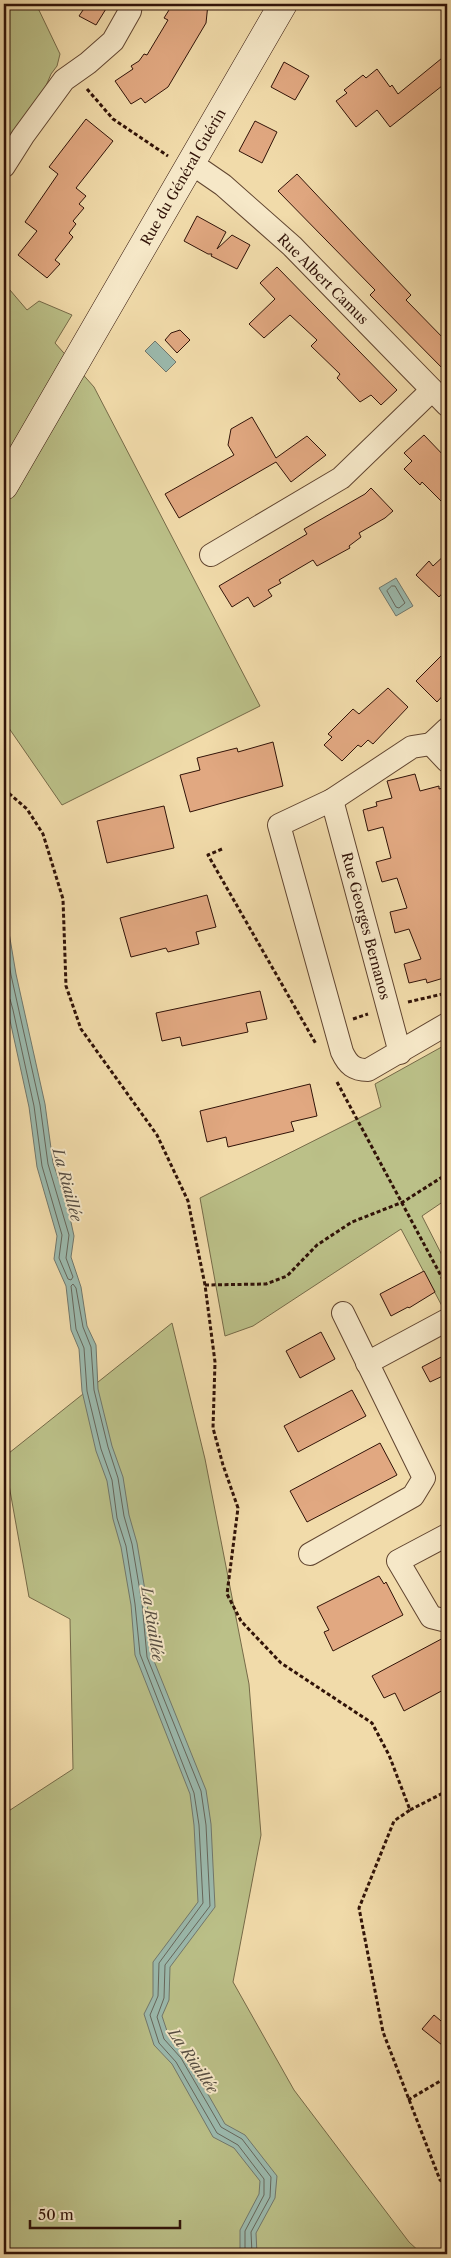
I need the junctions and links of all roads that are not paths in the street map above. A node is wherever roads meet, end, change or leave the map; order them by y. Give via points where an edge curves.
1 (131, 4) edge
2 (283, 4) edge
3 (4, 166) edge
4 (189, 166) junction
5 (440, 397) edge
6 (4, 486) edge
7 (211, 554) dead end
8 (439, 737) edge
9 (447, 761) edge
10 (332, 800) junction
11 (447, 1024) edge
12 (400, 1053) junction
13 (343, 1313) dead end
14 (447, 1320) edge
15 (367, 1363) junction
16 (447, 1535) edge
17 (310, 1554) dead end
18 (447, 1618) edge

1 - 3 street via 113,41 64,80
2 - 4 main road, Rue du Général Guérin
4 - 5 street, Rue Albert Camus via 223,185 292,246
4 - 6 main road, Rue du Général Guérin
5 - 7 street via 341,478
8 - 9 street
8 - 10 street via 412,747
10 - 12 street, Rue Georges Bernanos
10 - 12 street via 279,825 347,1062 357,1070 368,1070
11 - 12 street
13 - 15 street
14 - 15 street
15 - 17 street via 424,1478 413,1496
16 - 18 street via 398,1561 431,1617

